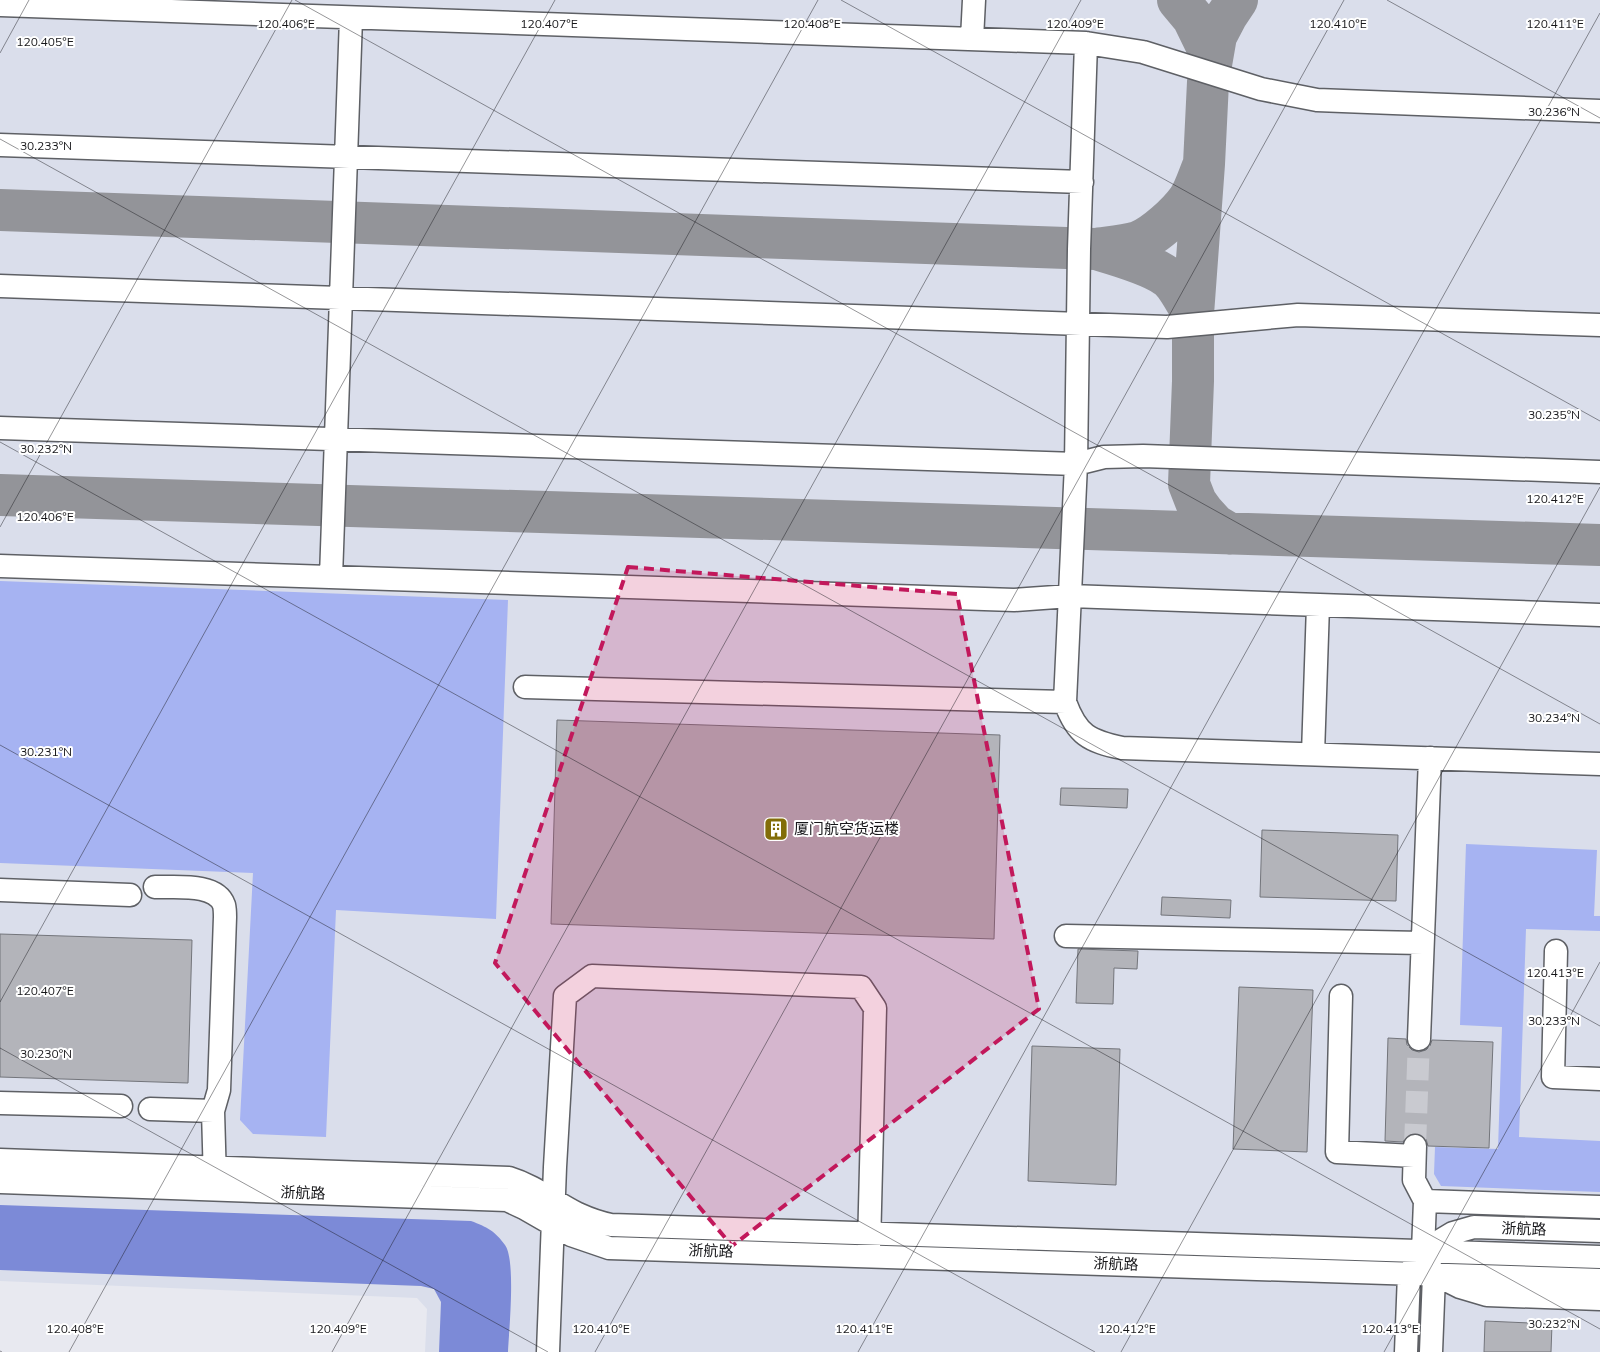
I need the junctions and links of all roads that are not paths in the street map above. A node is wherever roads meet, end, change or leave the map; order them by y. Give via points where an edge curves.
1 (974, 0) edge
2 (0, 5) edge
3 (351, 18) junction
4 (972, 39) junction
5 (1086, 43) junction
6 (1600, 111) edge
7 (0, 145) edge
8 (346, 158) junction
9 (1082, 182) junction
10 (0, 286) edge
11 (340, 299) junction
12 (1078, 323) junction
13 (1600, 325) edge
14 (0, 428) edge
15 (337, 439) junction
16 (1076, 464) junction
17 (1600, 472) edge
18 (0, 566) edge
19 (331, 577) junction
20 (1070, 596) junction
21 (1318, 605) junction
22 (1600, 614) edge
23 (525, 687) dead end
24 (1065, 702) junction
25 (1313, 754) junction
26 (1430, 758) junction
27 (1600, 764) edge
28 (155, 887) dead end
29 (0, 890) edge
30 (130, 895) dead end
31 (1066, 936) dead end
32 (1422, 943) junction
33 (1556, 951) dead end
34 (1341, 996) dead end
35 (1419, 1039) tunnel mouth
36 (1600, 1079) edge
37 (0, 1103) edge
38 (121, 1106) dead end
39 (150, 1109) dead end
40 (213, 1111) junction
41 (0, 1160) edge
42 (215, 1179) junction
43 (0, 1182) edge
44 (554, 1200) junction
45 (1424, 1201) junction
46 (1600, 1207) edge
47 (554, 1226) junction
48 (1600, 1231) edge
49 (869, 1234) junction
50 (1423, 1251) junction
51 (868, 1256) junction
52 (1600, 1257) edge
53 (1409, 1274) junction
54 (1434, 1275) junction
55 (1600, 1280) edge
56 (1600, 1299) edge
57 (548, 1352) edge
58 (1406, 1352) edge
59 (1431, 1352) edge

1 - 4 street
2 - 3 street
3 - 4 street
3 - 8 street
4 - 5 street
5 - 6 street via 1143,52 1260,89 1317,100
5 - 9 street
7 - 8 street
8 - 9 street
8 - 11 street
9 - 12 street
10 - 11 street
11 - 12 street
11 - 15 street
12 - 13 street via 1167,327 1298,315
12 - 16 street
14 - 15 street
15 - 16 street
15 - 19 street
16 - 17 street via 1104,457 1143,456
16 - 20 street
18 - 19 street
19 - 20 street via 1014,600
20 - 21 street
20 - 24 street
21 - 22 street
21 - 25 street
23 - 24 street
24 - 25 street via 1071,719 1084,735 1102,744 1122,748
25 - 26 street
26 - 27 street
26 - 32 street
28 - 40 street via 202,888 215,894 224,904 219,1090
29 - 30 street
31 - 32 street
32 - 35 street
33 - 36 street via 1553,1077
34 - 45 street via 1337,1152 1415,1151 1414,1180
37 - 38 street
39 - 40 street
40 - 42 street
41 - 42 street, 浙航路
42 - 43 street, 浙航路
42 - 44 street, 浙航路 via 509,1178 525,1183
42 - 47 street, 浙航路 via 507,1200
44 - 47 street
44 - 49 street, 浙航路 via 586,1218 611,1225
44 - 49 street via 565,996 592,976 861,987 874,1008
45 - 46 street
45 - 50 street
47 - 51 street, 浙航路 via 610,1248
47 - 57 street
48 - 50 street, 浙航路 via 1474,1227 1453,1233
49 - 50 street, 浙航路
49 - 51 street
50 - 52 street, 浙航路
50 - 53 street
50 - 54 street
51 - 53 street, 浙航路
53 - 54 street, 浙航路
53 - 58 street
54 - 55 street, 浙航路
54 - 56 street, 浙航路 via 1487,1295
54 - 59 street

